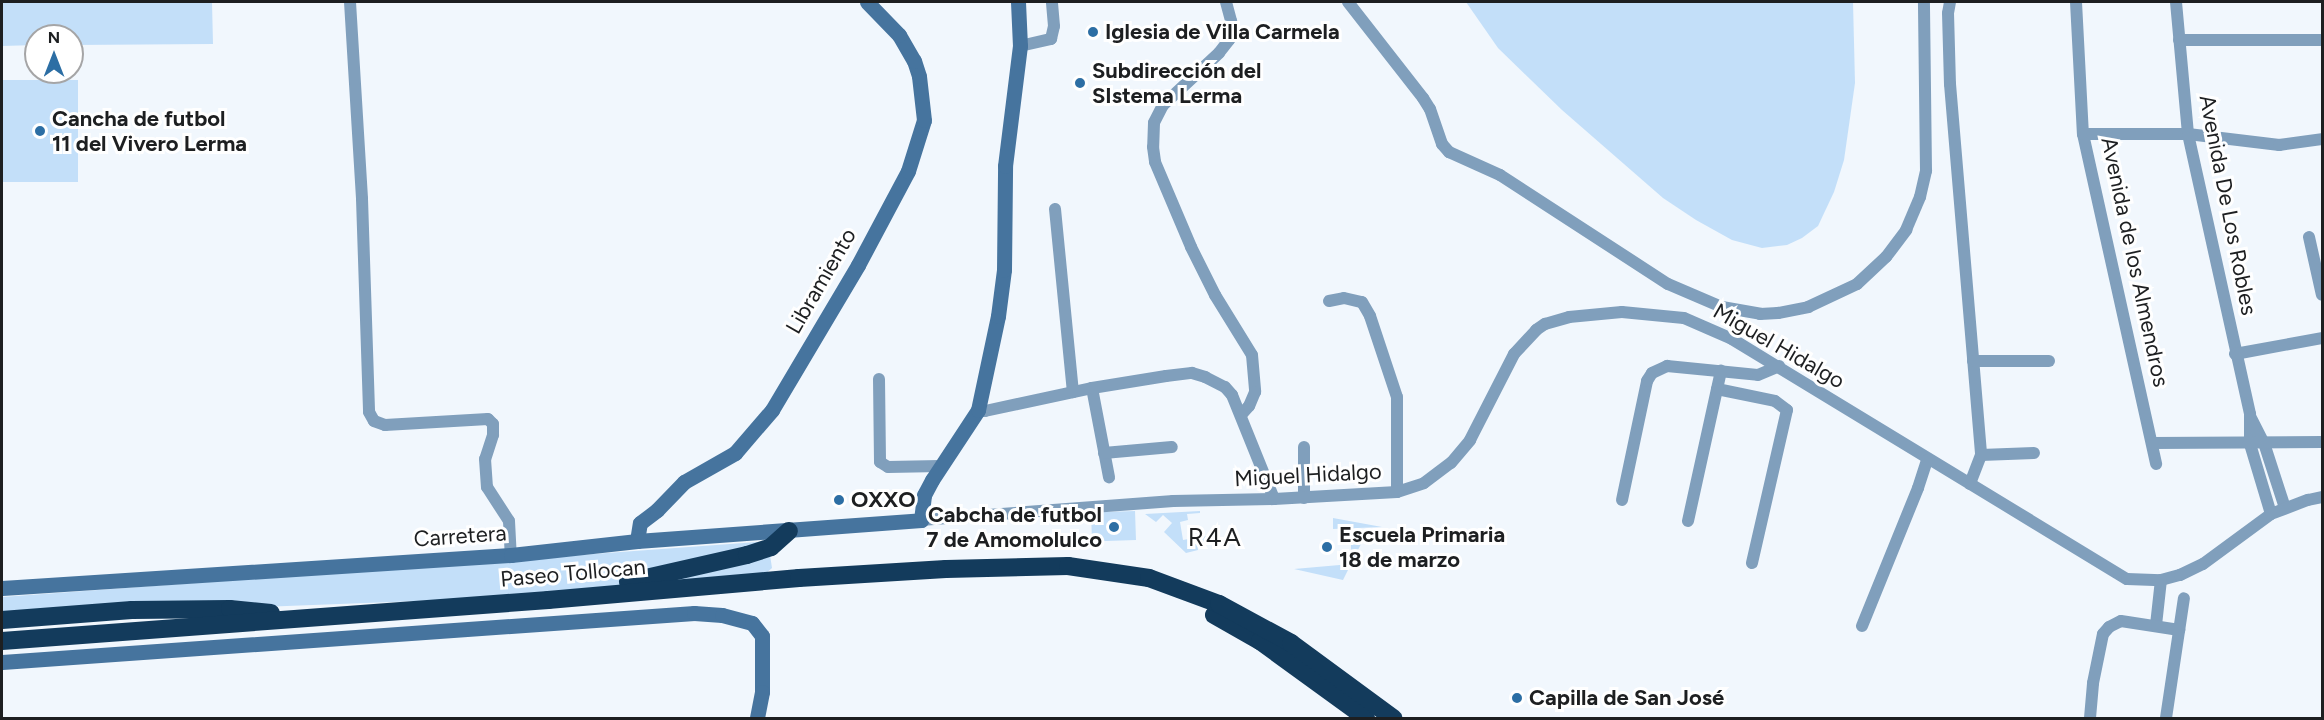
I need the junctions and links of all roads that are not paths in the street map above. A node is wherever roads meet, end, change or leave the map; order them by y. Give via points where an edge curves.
1 (350, 2) edge
2 (867, 2) edge
3 (1018, 2) edge
4 (1052, 2) edge
5 (1226, 2) edge
6 (1348, 2) edge
7 (1924, 2) edge
8 (1950, 2) edge
9 (2076, 2) edge
10 (2176, 2) edge
11 (2179, 40) junction
12 (2322, 40) edge
13 (1020, 46) junction
14 (2083, 134) junction
15 (2188, 134) junction
16 (2322, 139) edge
17 (1055, 209) dead end
18 (2309, 237) dead end
19 (2322, 295) edge
20 (1329, 301) dead end
21 (2322, 338) edge
22 (2235, 354) junction
23 (1973, 361) junction
24 (2049, 361) dead end
25 (1779, 366) junction
26 (1721, 371) junction
27 (879, 379) dead end
28 (1092, 388) junction
29 (1717, 389) junction
30 (1073, 392) junction
31 (978, 410) junction
32 (2250, 414) junction
33 (1241, 415) junction
34 (2322, 442) edge
35 (2152, 443) junction
36 (2264, 443) junction
37 (2250, 444) junction
38 (1172, 447) dead end
39 (1304, 447) dead end
40 (1104, 453) junction
41 (2034, 453) dead end
42 (1981, 455) junction
43 (1927, 460) junction
44 (2156, 464) dead end
45 (940, 466) junction
46 (1108, 477) dead end
47 (1970, 484) junction
48 (1397, 492) junction
49 (2322, 497) edge
50 (1304, 498) junction
51 (1274, 500) junction
52 (1622, 500) dead end
53 (2285, 508) junction
54 (2271, 514) junction
55 (921, 520) junction
56 (1688, 522) dead end
57 (789, 531) junction
58 (636, 541) junction
59 (511, 555) junction
60 (1752, 563) dead end
61 (1149, 578) junction
62 (2161, 580) junction
63 (2, 588) edge
64 (2184, 598) dead end
65 (548, 600) junction
66 (317, 617) junction
67 (2, 620) edge
68 (2156, 625) junction
69 (1862, 626) dead end
70 (2179, 630) junction
71 (2, 641) edge
72 (2, 662) edge
73 (757, 718) edge
74 (1366, 718) edge
75 (1393, 718) edge
76 (2090, 718) edge
77 (2166, 718) edge

1 - 59 street via 369,412 374,421 385,425 488,419 493,424 485,459 487,487 509,521
2 - 58 main road, Libramiento via 899,35 919,76 924,120 908,171 858,265 772,410 735,453 684,482 640,523
3 - 13 main road
4 - 13 street via 1051,39
5 - 33 street via 1231,21 1229,40 1163,105 1154,123 1153,147 1155,162 1191,247 1252,356 1255,392
6 - 7 street via 1423,98 1449,152 1500,175 1668,284 1722,307 1760,314 1808,307 1841,294 1879,265 1906,230 1924,184 1927,160
8 - 23 street via 1950,84
9 - 14 street
10 - 11 street, Avenida De Los Robles
11 - 12 street
11 - 15 street, Avenida De Los Robles
13 - 31 main road via 1005,166 1002,292
14 - 15 street, Avenida de los Almendros
14 - 35 street, Avenida de los Almendros
15 - 16 street, Avenida de los Almendros via 2268,145
15 - 22 street, Avenida De Los Robles
17 - 30 street
18 - 19 street
20 - 48 street via 1344,298 1362,302 1370,316 1396,397
21 - 22 street
22 - 32 street, Avenida De Los Robles
23 - 24 street
23 - 42 street
25 - 26 street via 1758,375
25 - 43 street, Miguel Hidalgo
25 - 48 street, Miguel Hidalgo via 1711,328 1666,314 1594,313 1545,324 1527,337 1514,354 1470,440 1451,463 1424,483
26 - 29 street
26 - 52 street via 1667,366 1652,373 1647,381
27 - 45 street via 880,462 888,467
28 - 30 street
28 - 33 street via 1192,373 1225,387
28 - 40 street
29 - 56 street
29 - 60 street via 1775,401 1786,410
30 - 31 street
31 - 45 main road
32 - 36 street, Avenida De Los Robles
32 - 37 street, Avenida De Los Robles
33 - 51 street
34 - 36 street
35 - 37 street
35 - 44 street, Avenida de los Almendros
36 - 37 street
36 - 53 street, Avenida De Los Robles
37 - 54 street, Avenida De Los Robles
38 - 40 street
39 - 50 street
40 - 46 street
41 - 42 street
42 - 47 street
43 - 47 street, Miguel Hidalgo
43 - 69 street
45 - 55 main road via 924,495
47 - 62 street, Miguel Hidalgo via 2127,579
48 - 50 street, Miguel Hidalgo
49 - 53 street, Miguel Hidalgo
50 - 51 street, Miguel Hidalgo
51 - 55 street, Miguel Hidalgo via 1173,501
53 - 54 street, Miguel Hidalgo
54 - 62 street, Miguel Hidalgo via 2203,564
55 - 57 main road, Carretera
57 - 58 main road, Carretera
57 - 65 highway via 771,547 747,555
58 - 59 main road, Carretera
59 - 63 main road, Carretera
61 - 65 highway, Paseo Tollocan via 1039,565 661,588
61 - 74 highway via 1260,641
61 - 75 highway via 1251,620 1291,643
62 - 68 street
64 - 70 street
65 - 66 highway, Paseo Tollocan
66 - 67 highway via 230,609 132,610
66 - 71 highway, Paseo Tollocan
68 - 70 street
68 - 76 street via 2114,622 2103,634
70 - 77 street
72 - 73 main road via 683,614 722,615 752,624 762,636 762,692

